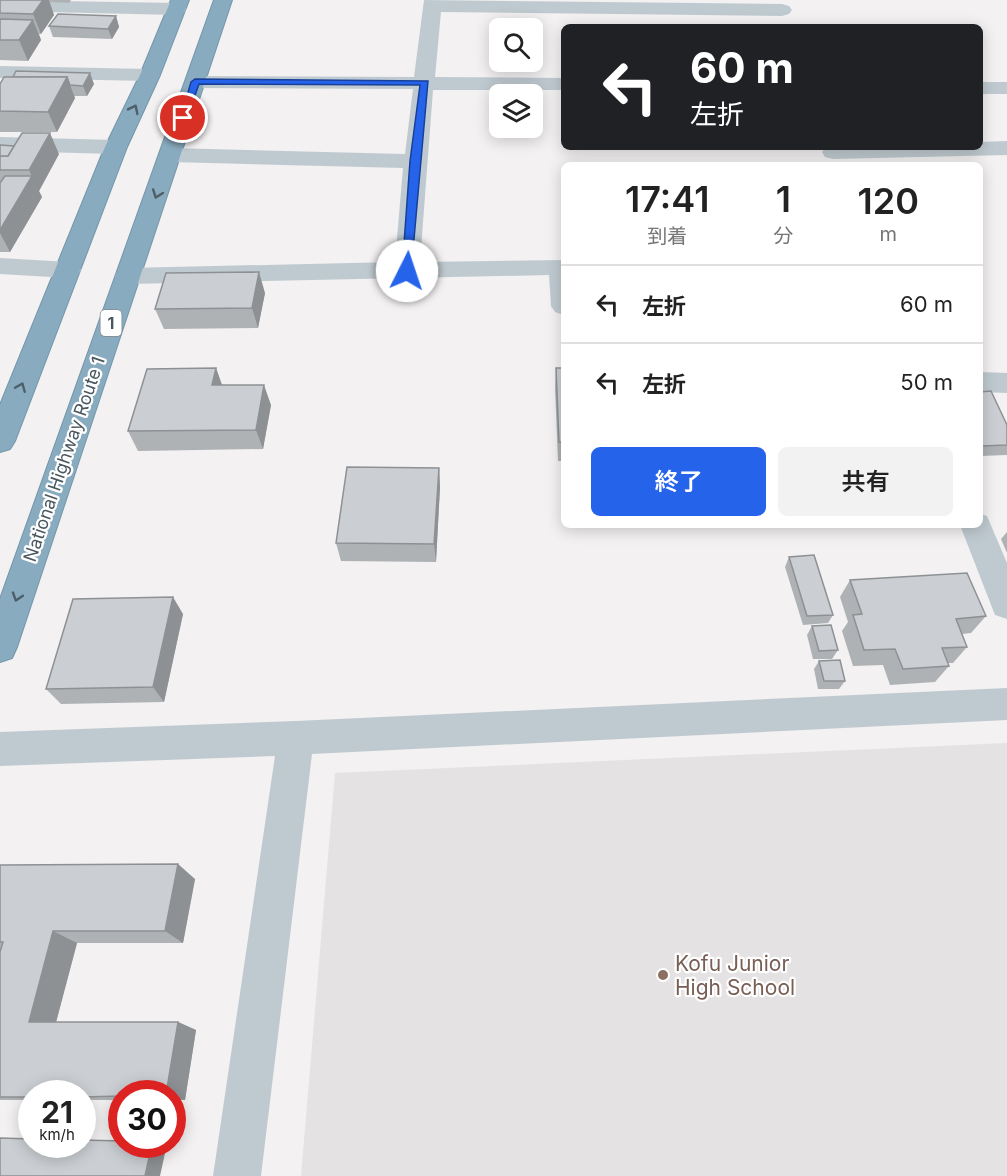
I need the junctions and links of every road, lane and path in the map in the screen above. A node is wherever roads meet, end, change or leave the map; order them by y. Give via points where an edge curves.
1 (223, 0) edge
2 (432, 3) edge
3 (0, 5) edge
4 (178, 5) edge
5 (783, 12) edge
6 (0, 72) edge
7 (150, 75) junction
8 (195, 82) junction
9 (425, 82) junction
10 (561, 84) edge
11 (983, 88) edge
12 (1007, 88) edge
13 (0, 144) edge
14 (116, 147) junction
15 (1007, 148) edge
16 (983, 149) edge
17 (958, 150) edge
18 (171, 155) junction
19 (834, 155) edge
20 (415, 161) junction
21 (0, 266) edge
22 (561, 267) edge
23 (68, 270) junction
24 (407, 271) junction
25 (128, 276) junction
26 (983, 382) edge
27 (1007, 383) edge
28 (0, 441) edge
29 (977, 528) edge
30 (1007, 605) edge
31 (0, 647) edge
32 (1007, 704) edge
33 (296, 738) junction
34 (0, 749) edge
35 (237, 1176) edge

1 - 8 highway, National Highway Route 1 / 1
2 - 5 street
2 - 9 street
3 - 4 street
4 - 7 highway
6 - 7 street
14 -> 7 highway
8 - 9 street
8 - 18 highway, National Highway Route 1 / 1
9 - 10 street
9 - 20 street
11 - 12 street
13 - 14 street
14 - 23 highway
15 - 16 street
17 - 19 street
18 - 20 street
18 -> 25 highway, National Highway Route 1 / 1
20 - 24 street
21 - 23 street
22 - 24 street
28 -> 23 highway
24 - 25 street
25 -> 31 highway, National Highway Route 1 / 1
26 - 27 street
29 - 30 street
32 - 33 street
33 - 34 street
33 - 35 street

